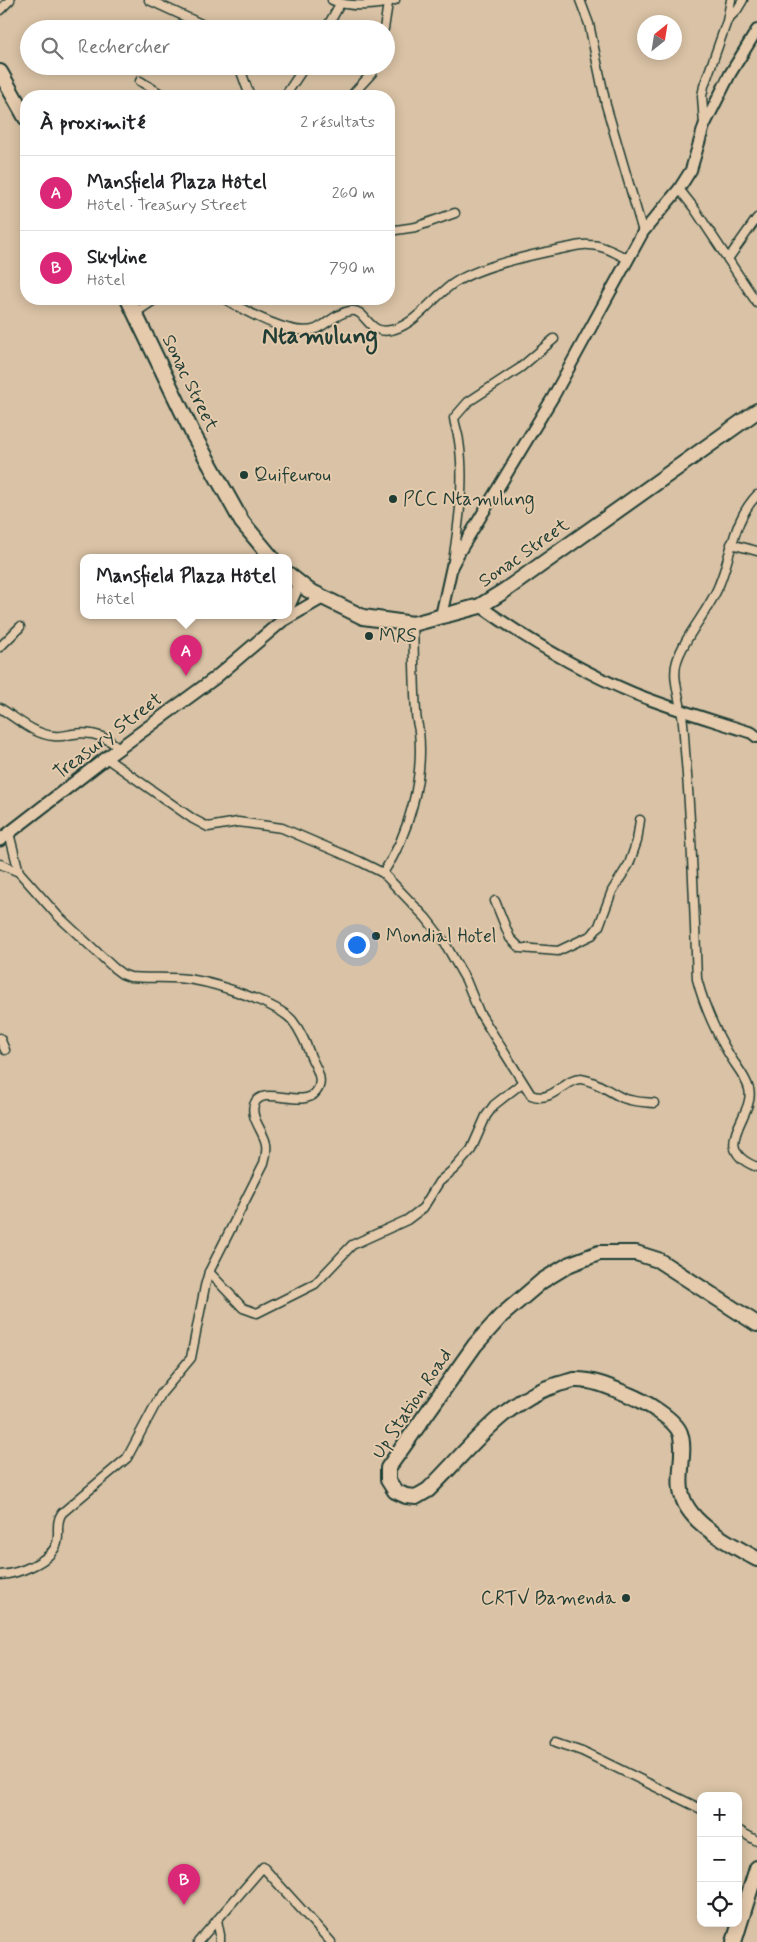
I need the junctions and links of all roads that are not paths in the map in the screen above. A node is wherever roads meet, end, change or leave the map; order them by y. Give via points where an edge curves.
1 (10, 0) edge
2 (149, 0) edge
3 (332, 0) edge
4 (580, 0) edge
5 (731, 0) edge
6 (743, 0) edge
7 (391, 1) edge
8 (340, 4) junction
9 (0, 10) edge
10 (192, 20) edge
11 (331, 20) edge
12 (386, 20) edge
13 (727, 21) junction
14 (757, 30) edge
15 (0, 72) edge
16 (243, 75) edge
17 (298, 75) edge
18 (369, 75) edge
19 (140, 81) dead end
20 (154, 90) edge
21 (248, 90) edge
22 (289, 90) edge
23 (356, 90) edge
24 (20, 107) edge
25 (704, 126) junction
26 (679, 189) junction
27 (455, 213) dead end
28 (757, 218) edge
29 (395, 230) edge
30 (643, 232) junction
31 (628, 259) junction
32 (728, 259) junction
33 (757, 303) edge
34 (131, 305) edge
35 (147, 305) edge
36 (236, 305) edge
37 (136, 313) junction
38 (554, 339) dead end
39 (757, 411) edge
40 (757, 495) edge
41 (731, 544) junction
42 (757, 551) edge
43 (269, 554) edge
44 (452, 566) junction
45 (294, 578) edge
46 (322, 598) junction
47 (480, 606) junction
48 (292, 614) edge
49 (441, 616) junction
50 (283, 619) edge
51 (414, 624) junction
52 (20, 627) dead end
53 (0, 647) edge
54 (0, 708) edge
55 (682, 712) junction
56 (757, 737) edge
57 (119, 748) junction
58 (106, 758) junction
59 (640, 820) dead end
60 (4, 836) edge
61 (0, 864) edge
62 (19, 872) junction
63 (383, 874) junction
64 (495, 901) dead end
65 (0, 1038) edge
66 (5, 1050) dead end
67 (522, 1083) junction
68 (654, 1103) dead end
69 (757, 1167) edge
70 (209, 1272) junction
71 (757, 1324) edge
72 (757, 1559) edge
73 (0, 1575) edge
74 (556, 1742) dead end
75 (697, 1808) edge
76 (742, 1832) edge
77 (757, 1841) edge
78 (757, 1868) edge
79 (217, 1920) junction
80 (220, 1938) edge
81 (198, 1942) edge
82 (227, 1942) edge
83 (331, 1942) edge
84 (734, 1942) edge

1 - 9 street
2 - 10 street
3 - 8 street
4 - 30 street
5 - 13 street
6 - 13 street
7 - 8 street via 350,6
7 - 12 street
8 - 11 street
13 - 25 street via 704,86
14 - 25 street
15 - 24 highway
16 - 21 street
17 - 22 street
18 - 23 street
19 - 20 street
25 - 26 street via 691,170
26 - 30 street
26 - 32 street
27 - 29 street via 416,227
28 - 32 street
30 - 31 street
31 - 36 street via 587,244 540,253 466,276 443,291 411,322 387,331 376,330 358,312 352,311 334,317 317,329 280,328
31 - 44 street via 553,397
32 - 33 street
34 - 37 highway, Sonac Street
35 - 37 street
37 - 43 highway, Sonac Street via 193,434 242,522
38 - 44 street via 520,368 468,402 454,418 459,440 461,481
39 - 47 highway, Sonac Street
40 - 41 street via 741,519
41 - 42 street
41 - 55 street via 720,585 676,662
44 - 49 street
45 - 46 highway, Sonac Street
46 - 48 main road, Treasury Street
46 - 51 highway, Sonac Street via 363,616
47 - 49 highway, Sonac Street
47 - 55 street via 571,664
49 - 51 highway, Sonac Street
50 - 57 main road, Treasury Street via 216,678
51 - 63 street via 419,761 406,832
52 - 53 street
54 - 57 street via 44,734 55,737 94,734 104,736
55 - 56 street
55 - 69 street via 697,979 710,1018 750,1090 734,1145 739,1156
57 - 58 main road, Treasury Street
58 - 60 main road, Treasury Street
58 - 63 street via 208,827 238,822 282,828 359,860
59 - 64 street via 638,840 629,864 612,891 599,926 592,935 558,951 520,948 510,938
60 - 62 street
61 - 62 street
62 - 70 street via 58,915 122,974 195,980 264,1001 290,1018 300,1031 320,1076 320,1087 306,1099 265,1096 254,1105 267,1152
63 - 67 street via 443,940 466,980 479,1012
65 - 66 street
67 - 68 street via 528,1093 540,1097 552,1095 581,1079 599,1084 625,1099
67 - 70 street via 494,1105 471,1150 439,1182 423,1208 408,1220 352,1245 321,1280 307,1289 257,1313 243,1308
70 - 73 street via 192,1358 161,1394 131,1453 62,1513 57,1524 57,1543 46,1557 18,1573
71 - 72 highway, Up Station Road via 658,1260 636,1253 599,1253 570,1264 542,1281 501,1316 475,1345 388,1468 388,1480 395,1491 416,1497 428,1490 519,1401 547,1387 573,1380 591,1382 637,1398 675,1426 680,1432 681,1491 690,1510 706,1529
74 - 75 street via 582,1750
76 - 77 street
78 - 84 highway
79 - 80 street
79 - 81 street
79 - 83 street via 263,1867
80 - 82 street

